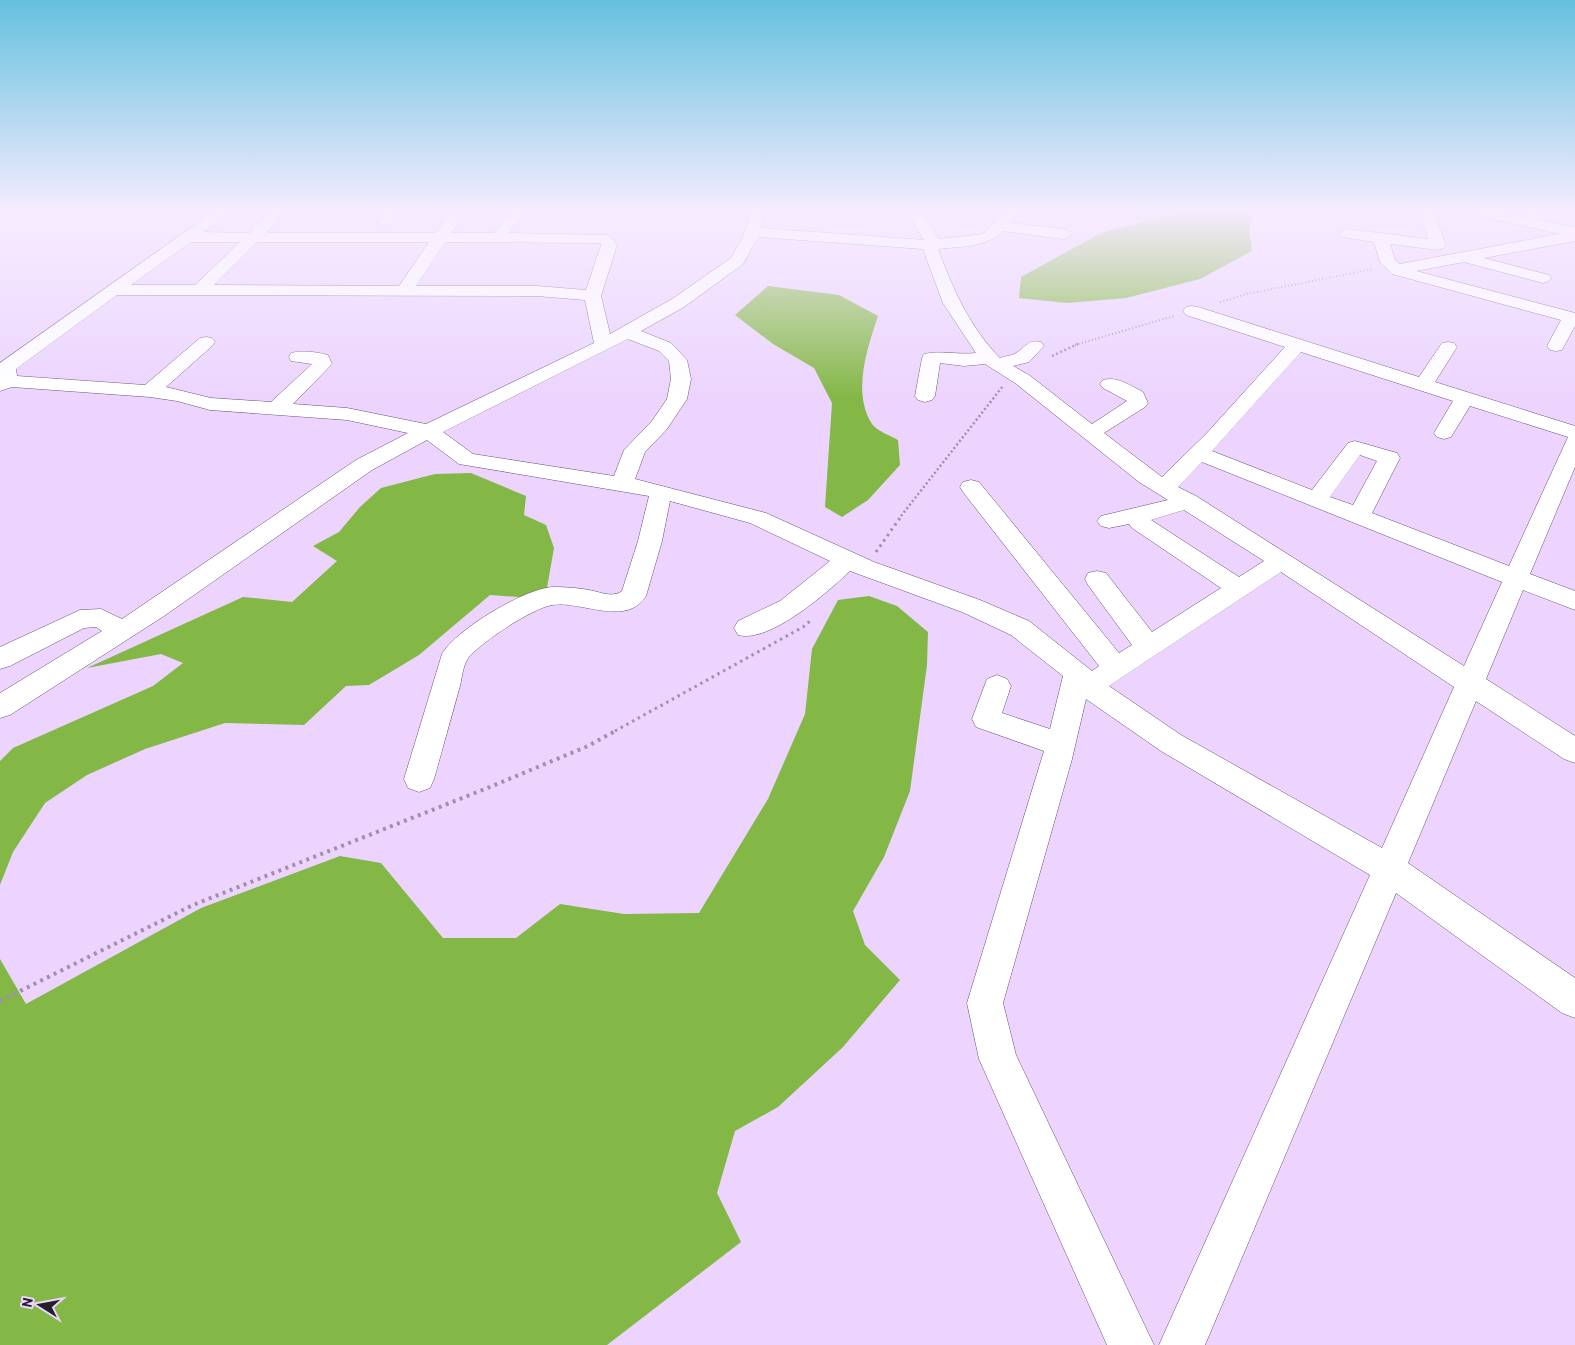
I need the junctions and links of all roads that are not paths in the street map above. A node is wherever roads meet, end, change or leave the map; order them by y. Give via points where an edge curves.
1 (137, 273) edge
2 (218, 273) edge
3 (416, 273) edge
4 (600, 273) edge
5 (720, 273) edge
6 (940, 273) edge
7 (1414, 273) edge
8 (1523, 273) edge
9 (1543, 278) dead end
10 (113, 290) junction
11 (199, 291) junction
12 (404, 291) junction
13 (592, 296) junction
14 (1192, 311) road end
15 (1573, 318) edge
16 (627, 332) junction
17 (206, 342) dead end
18 (604, 345) junction
19 (1296, 345) junction
20 (1035, 346) dead end
21 (1556, 346) dead end
22 (1448, 347) dead end
23 (298, 357) dead end
24 (999, 366) junction
25 (4, 383) edge
26 (1110, 384) dead end
27 (1422, 385) junction
28 (150, 391) junction
29 (925, 396) dead end
30 (1465, 398) junction
31 (276, 409) junction
32 (428, 431) junction
33 (1091, 433) junction
34 (1444, 433) dead end
35 (1575, 433) edge
36 (1575, 442) edge
37 (1198, 454) junction
38 (622, 484) junction
39 (1165, 487) junction
40 (972, 488) dead end
41 (661, 492) junction
42 (1316, 500) junction
43 (1188, 501) junction
44 (1359, 516) junction
45 (1109, 521) dead end
46 (1140, 522) dead end
47 (1281, 561) junction
48 (856, 564) junction
49 (1515, 578) junction
50 (1097, 579) dead end
51 (1238, 588) junction
52 (1575, 601) edge
53 (747, 628) dead end
54 (122, 631) junction
55 (0, 640) edge
56 (35, 642) junction
57 (1148, 646) junction
58 (0, 659) edge
59 (1116, 669) junction
60 (1084, 680) junction
61 (1470, 682) junction
62 (997, 686) dead end
63 (0, 707) edge
64 (1060, 745) junction
65 (1575, 751) edge
66 (419, 779) dead end
67 (1388, 868) junction
68 (1575, 1000) edge
69 (1131, 1345) edge
70 (1182, 1345) edge

1 - 10 street
2 - 11 street
3 - 12 street
4 - 13 street
5 - 16 street via 678,303
6 - 24 street via 952,303 981,348
7 - 15 street
8 - 9 street
10 - 11 street
10 - 25 street via 6,368
11 - 12 street
12 - 13 street via 537,291
13 - 18 street
14 - 19 street
15 - 21 street
16 - 18 street
16 - 38 street via 665,347 678,360 681,379 677,399 660,425 635,450
17 - 28 street
18 - 32 street
19 - 27 street
19 - 37 street
20 - 24 street via 1022,358
22 - 27 street
23 - 31 street via 321,359 323,364
24 - 29 street via 930,358
24 - 33 street via 1022,379
25 - 28 street
26 - 33 street via 1136,396 1138,403
27 - 30 street
28 - 31 street via 210,404
30 - 34 street
30 - 35 street
31 - 32 street via 347,414
32 - 38 street via 467,459
32 - 54 street via 364,465
33 - 39 street via 1147,477
36 - 49 street
37 - 39 street
37 - 42 street
38 - 41 street
39 - 43 street
40 - 59 street
41 - 48 street via 758,518
41 - 66 street via 633,596 617,604 552,596 522,606 477,635 455,654
42 - 44 street
42 - 44 street via 1356,447 1389,458
43 - 45 street via 1159,511
43 - 47 street
44 - 49 street
46 - 51 street
47 - 51 street
47 - 61 street
48 - 53 street via 804,599
48 - 60 street via 1020,628
49 - 52 street
49 - 61 street
50 - 57 street
51 - 57 street
54 - 56 street via 101,618 80,619
54 - 63 street
55 - 56 street
56 - 58 street
57 - 59 street
59 - 60 street
60 - 64 street
60 - 67 street via 1172,743
61 - 65 street
61 - 67 street
62 - 64 street via 986,720
64 - 69 street via 985,1003 998,1059
67 - 68 street
67 - 70 street

